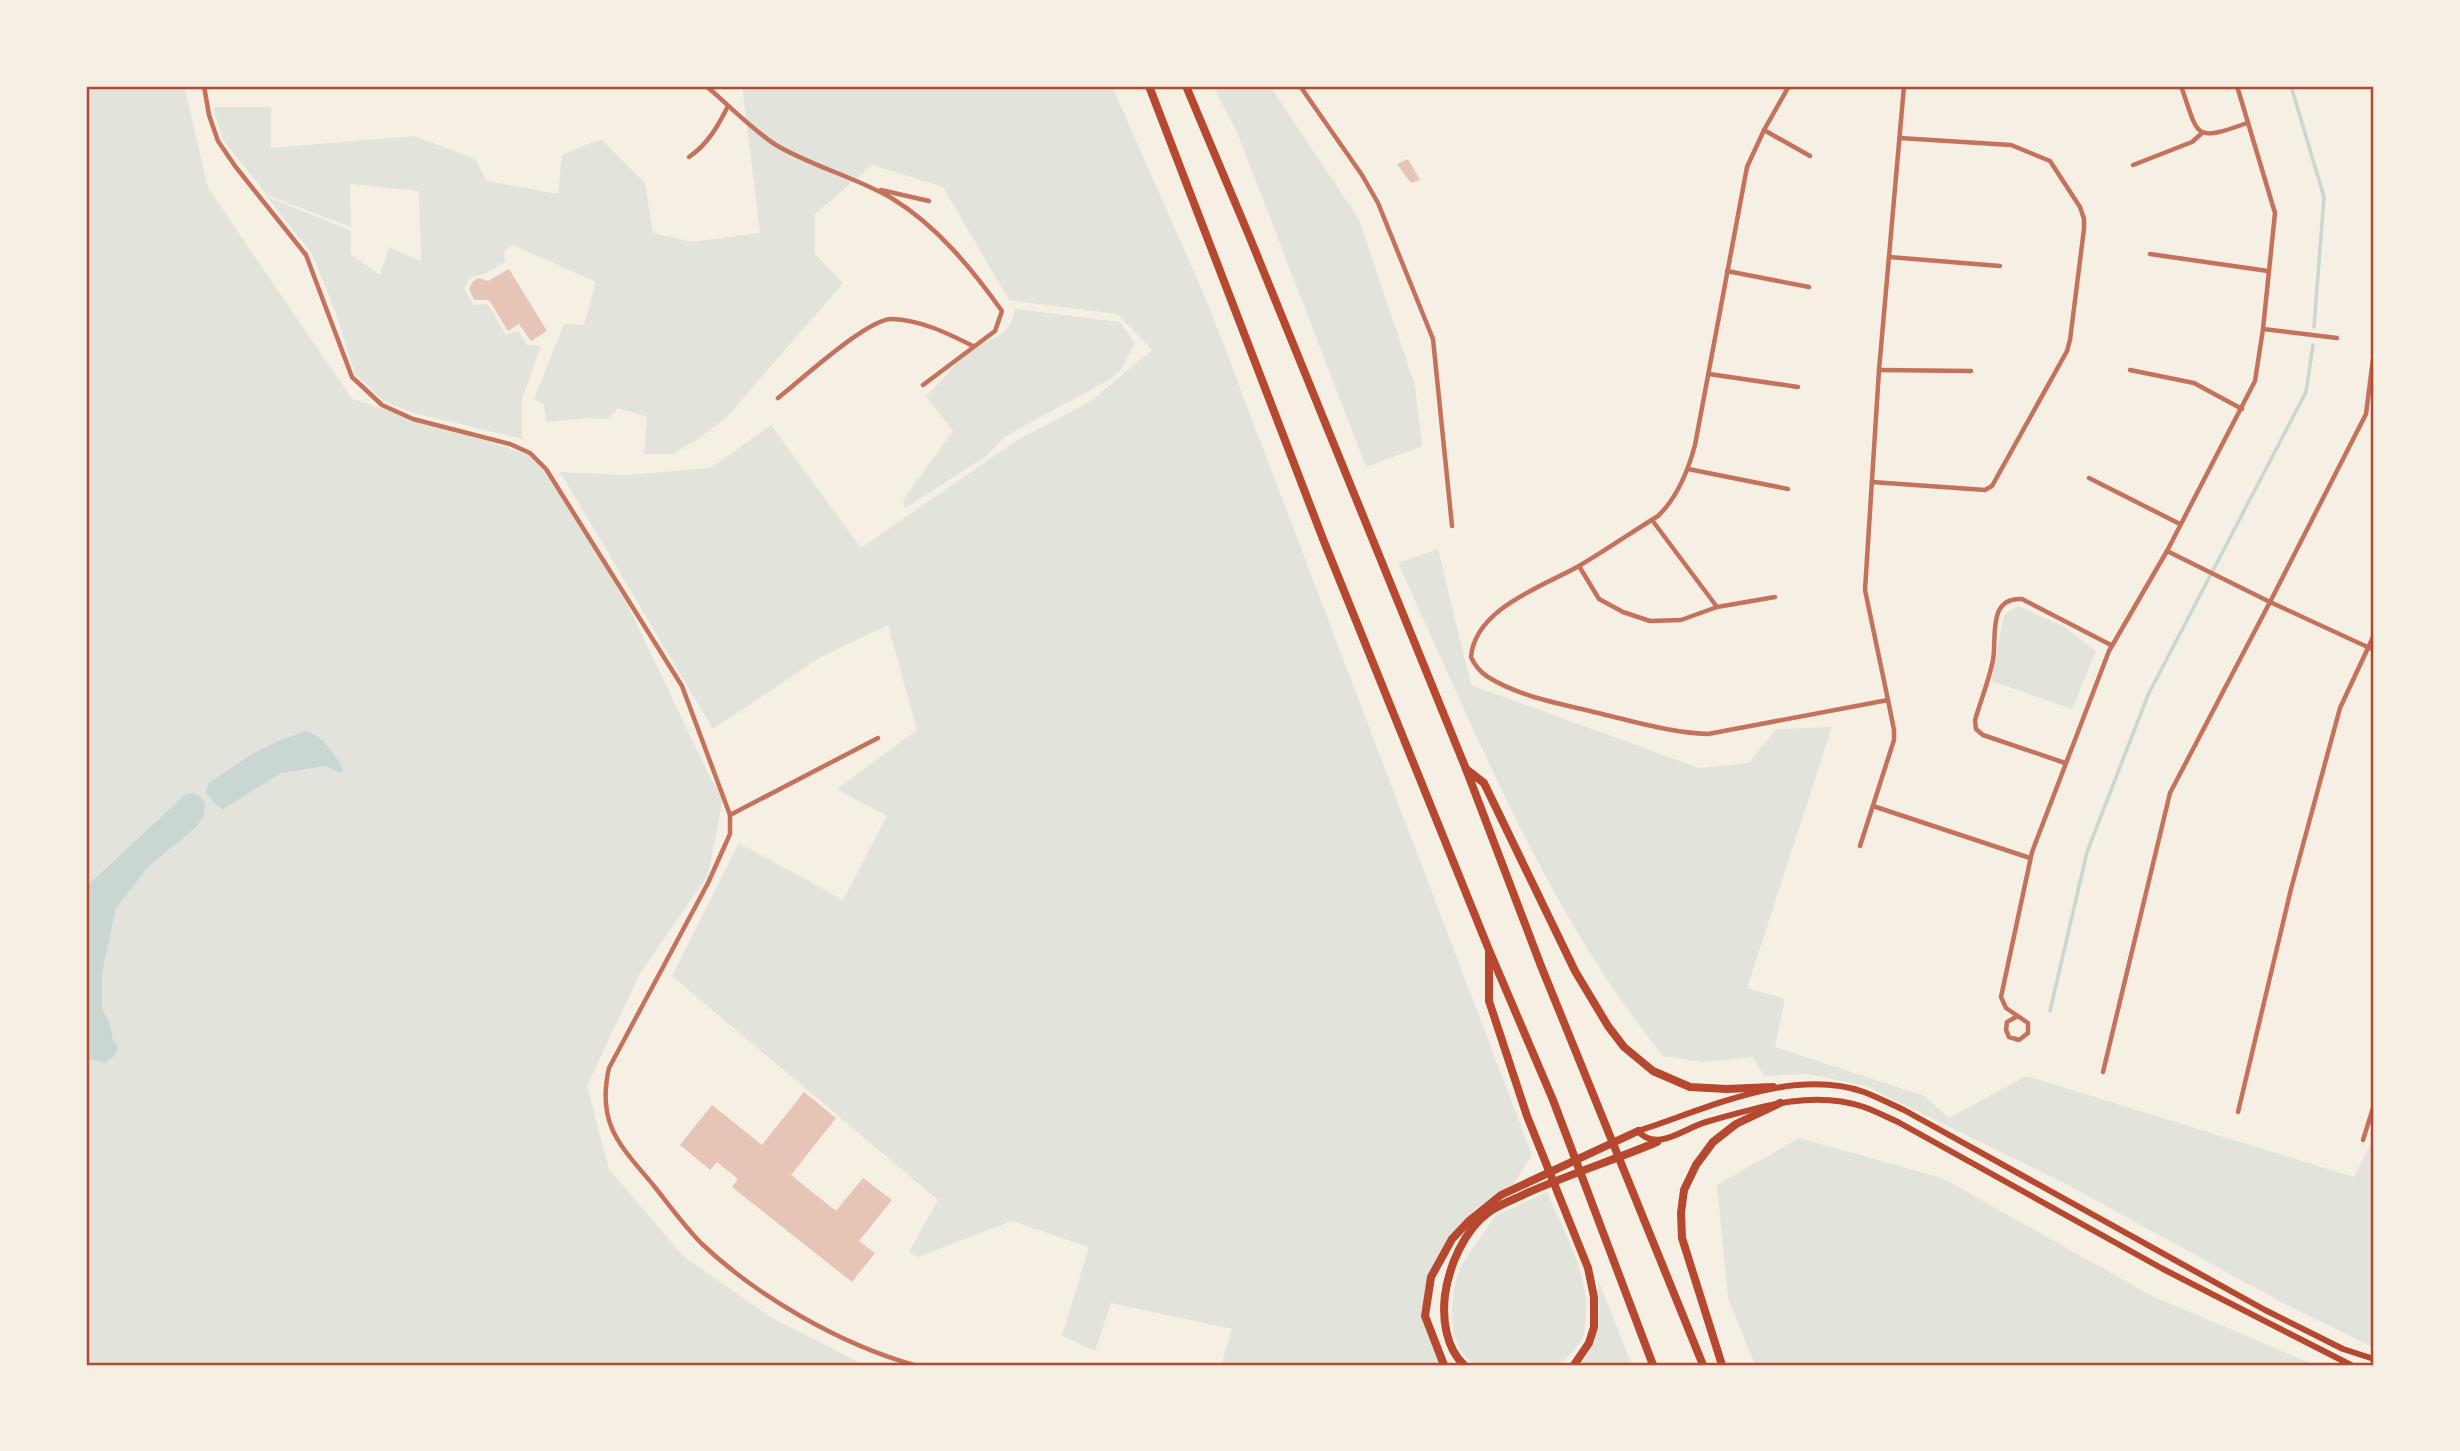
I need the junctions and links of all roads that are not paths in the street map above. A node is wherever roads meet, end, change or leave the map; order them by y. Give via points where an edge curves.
1 (204, 86) edge
2 (706, 86) edge
3 (1149, 86) edge
4 (1186, 86) edge
5 (1300, 86) edge
6 (1789, 86) edge
7 (1904, 86) edge
8 (2181, 86) edge
9 (2237, 86) edge
10 (728, 106) junction
11 (2247, 123) junction
12 (1764, 130) junction
13 (2202, 133) junction
14 (1900, 138) junction
15 (1810, 156) dead end
16 (689, 157) dead end
17 (2133, 165) dead end
18 (870, 187) junction
19 (929, 201) dead end
20 (2150, 254) dead end
21 (1889, 257) junction
22 (2000, 266) dead end
23 (1727, 271) junction
24 (2268, 271) junction
25 (1809, 287) dead end
26 (2263, 329) junction
27 (2337, 338) dead end
28 (973, 346) junction
29 (2374, 351) edge
30 (1879, 370) junction
31 (2130, 370) dead end
32 (1971, 371) dead end
33 (1709, 374) junction
34 (923, 385) dead end
35 (1798, 387) dead end
36 (778, 398) dead end
37 (2242, 409) junction
38 (1688, 468) junction
39 (2089, 478) dead end
40 (1872, 482) junction
41 (1788, 489) dead end
42 (1652, 520) junction
43 (2180, 524) junction
44 (1452, 526) dead end
45 (2167, 551) junction
46 (1579, 566) junction
47 (1775, 597) dead end
48 (2270, 602) junction
49 (1717, 607) junction
50 (2374, 635) edge
51 (2111, 646) junction
52 (2368, 648) junction
53 (2374, 650) edge
54 (1888, 700) junction
55 (878, 738) dead end
56 (2065, 763) junction
57 (1466, 769) junction
58 (1874, 806) junction
59 (730, 815) junction
60 (1860, 846) dead end
61 (2030, 858) junction
62 (1489, 950) junction
63 (2016, 1017) junction
64 (2103, 1072) dead end
65 (1773, 1087) junction
66 (1780, 1103) junction
67 (2374, 1105) edge
68 (2238, 1112) dead end
69 (1638, 1131) junction
70 (2363, 1140) dead end
71 (1657, 1142) junction
72 (2374, 1359) edge
73 (914, 1365) edge
74 (1444, 1365) edge
75 (1464, 1365) edge
76 (1574, 1365) edge
77 (1653, 1365) edge
78 (1703, 1365) edge
79 (1723, 1365) edge
80 (2351, 1365) edge

1 - 59 street via 218,141 306,255 352,377 382,405 413,419 510,444 530,453 546,469 682,686
2 - 10 street
3 - 62 highway via 1323,538
4 - 57 highway
5 - 44 street via 1378,203 1433,339
6 - 12 street
7 - 14 street
8 - 13 street
9 - 11 street
10 - 16 street via 713,134
10 - 18 street via 774,144
11 - 13 street via 2211,135
11 - 24 street via 2275,213
12 - 15 street
12 - 23 street via 1747,167
13 - 17 street via 2192,142
14 - 21 street
14 - 40 street via 2011,145 2050,161 2080,207 2084,229 2067,351 1992,486 1985,490
18 - 19 street
18 - 28 street via 912,212 940,238 977,275 1002,311 995,331
20 - 24 street
21 - 22 street
21 - 30 street
23 - 25 street
23 - 33 street
24 - 26 street
26 - 27 street
26 - 37 street via 2255,381
28 - 34 street
28 - 36 street via 934,327 889,318 860,330
29 - 48 street via 2365,414
30 - 32 street
30 - 40 street
31 - 37 street via 2194,383
33 - 35 street
33 - 38 street
37 - 43 street
38 - 41 street
38 - 42 street via 1664,510
39 - 43 street
40 - 54 street via 1865,590
42 - 46 street
42 - 49 street
43 - 45 street
45 - 48 street
45 - 51 street
46 - 49 street via 1599,600 1650,621 1681,620
46 - 54 street via 1490,618 1478,636 1471,657 1474,665 1489,678 1527,695 1697,734
47 - 49 street
48 - 52 street
48 - 64 street via 2170,793
50 - 52 street
51 - 56 street
51 - 56 street via 2022,599 2008,601 1996,618 1993,661 1976,729
52 - 53 street
52 - 68 street via 2340,708
54 - 58 street via 1894,740
55 - 59 street
56 - 61 street
57 - 65 highway via 1482,780 1576,971 1624,1047 1653,1071 1690,1087
57 - 78 highway
58 - 60 street
58 - 61 street
59 - 73 street via 730,834 708,883 609,1068 604,1087 610,1125 618,1142 681,1222 714,1253 796,1314 871,1352
61 - 63 street via 2000,997
62 - 76 highway via 1489,1001 1527,1116 1588,1268 1594,1297 1589,1343
62 - 77 highway via 1553,1100
63 - 63 street via 2024,1018 2029,1027 2019,1040 2006,1030 2007,1022
65 - 69 main road
65 - 72 main road via 1832,1087 1883,1101 2265,1310 2343,1349
66 - 71 main road via 1701,1124
66 - 79 highway via 1736,1124 1713,1142 1684,1190 1682,1238
66 - 80 main road via 1836,1101 1898,1122 2163,1269
67 - 70 street
69 - 71 main road
69 - 74 highway via 1501,1195 1452,1239 1431,1277 1425,1316
71 - 75 highway via 1507,1202 1476,1223 1453,1262 1444,1303 1450,1346

